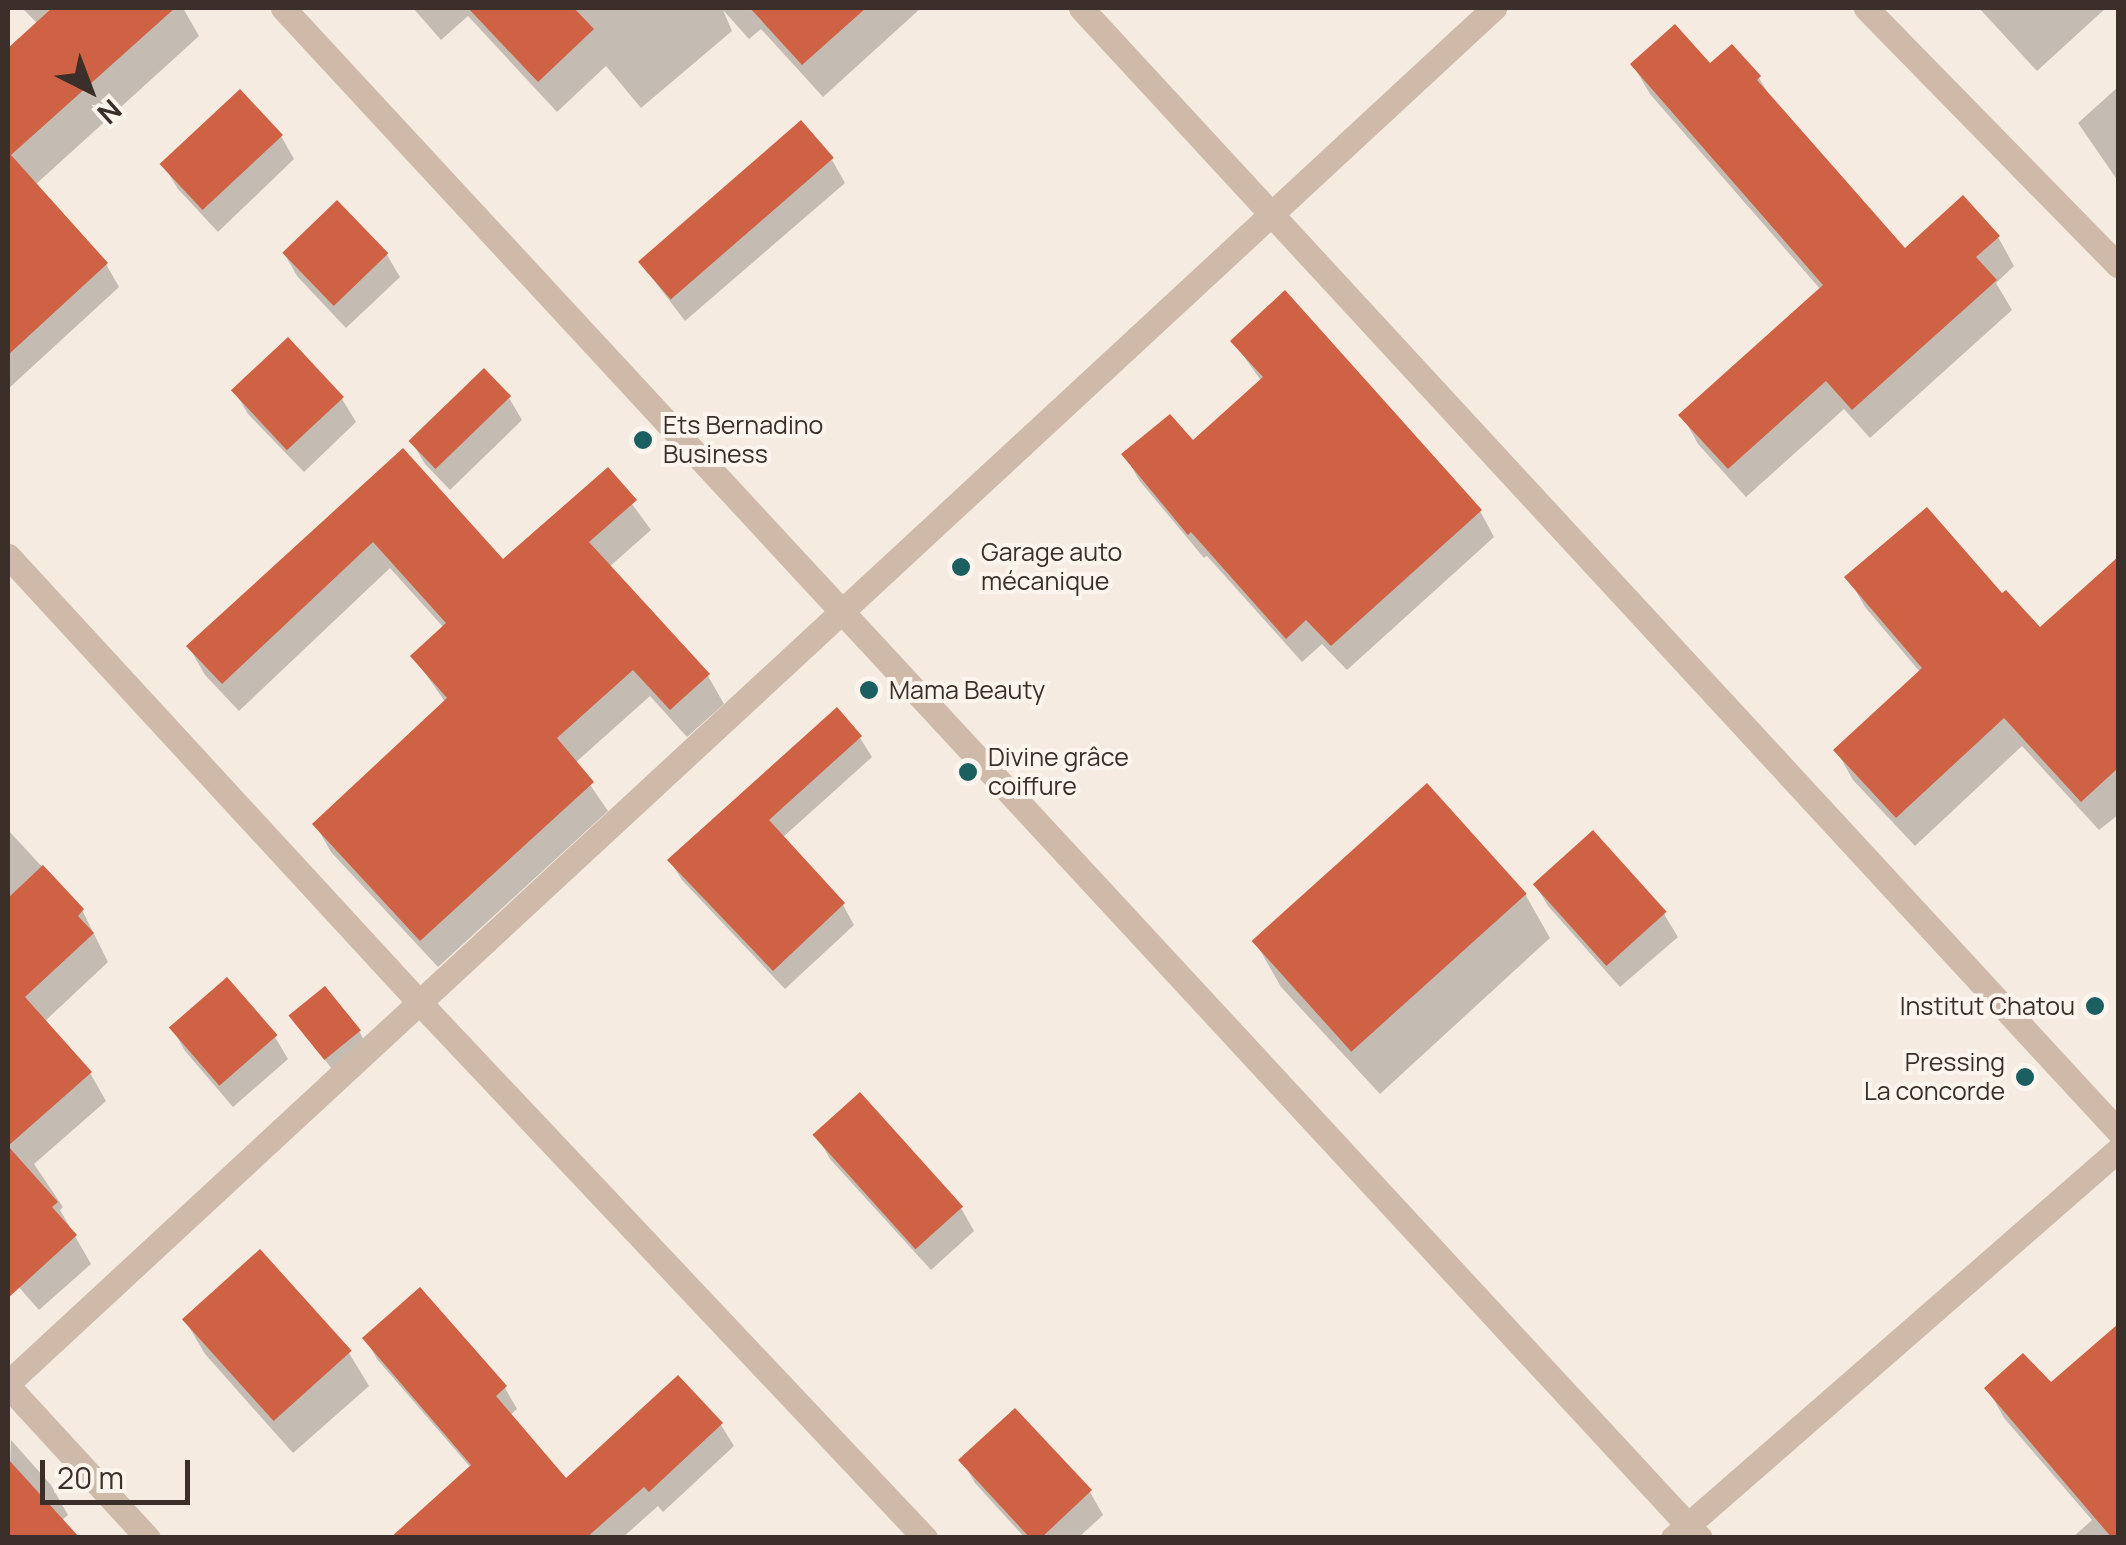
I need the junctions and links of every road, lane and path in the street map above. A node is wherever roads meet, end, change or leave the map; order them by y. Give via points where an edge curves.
1 (284, 8) edge
2 (1082, 8) edge
3 (1494, 8) edge
4 (1866, 8) edge
5 (1270, 214) junction
6 (2118, 265) edge
7 (8, 556) edge
8 (842, 611) junction
9 (419, 1002) junction
10 (2118, 1131) edge
11 (2118, 1150) edge
12 (8, 1384) edge
13 (1686, 1533) edge
14 (148, 1538) edge
15 (925, 1538) edge

1 - 8 street
2 - 5 street
3 - 5 street
4 - 6 street
5 - 8 street
5 - 10 street
7 - 9 street
8 - 9 street
8 - 13 street
9 - 12 street
9 - 15 street
11 - 13 street
12 - 14 street

